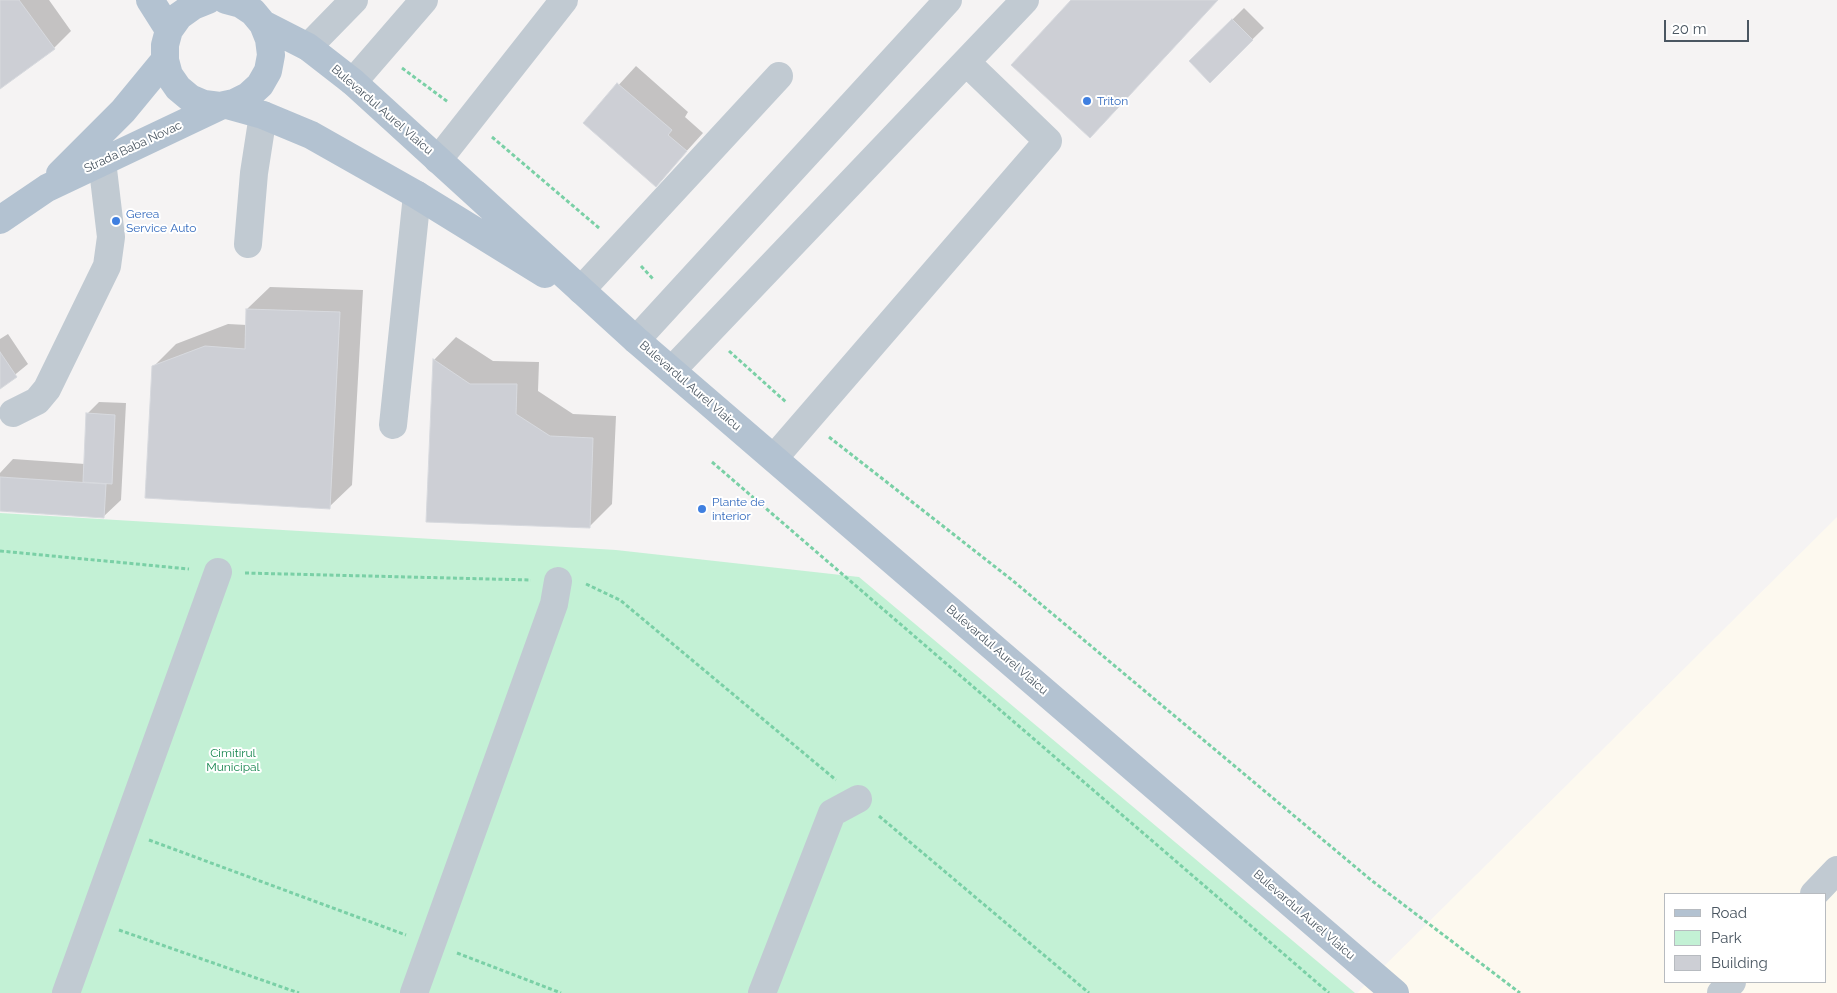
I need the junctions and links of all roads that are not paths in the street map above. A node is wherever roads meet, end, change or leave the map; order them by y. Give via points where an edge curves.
1 (150, 0) edge
2 (208, 0) edge
3 (226, 0) edge
4 (354, 0) edge
5 (424, 0) edge
6 (564, 0) edge
7 (948, 0) edge
8 (1025, 0) edge
9 (263, 24) junction
10 (170, 30) junction
11 (308, 47) junction
12 (165, 60) junction
13 (966, 62) junction
14 (779, 76) dead end
15 (353, 82) junction
16 (224, 106) junction
17 (263, 115) junction
18 (438, 160) junction
19 (102, 162) junction
20 (47, 188) junction
21 (417, 194) junction
22 (0, 220) edge
23 (248, 244) dead end
24 (582, 290) junction
25 (603, 309) junction
26 (636, 340) junction
27 (672, 370) junction
28 (13, 413) dead end
29 (393, 426) dead end
30 (774, 458) junction
31 (218, 572) road end
32 (558, 581) road end
33 (858, 799) road end
34 (1837, 870) edge
35 (1815, 893) edge
36 (1731, 983) edge
37 (1395, 992) edge
38 (66, 993) edge
39 (414, 993) edge
40 (762, 993) edge
41 (1721, 993) edge

1 - 10 main road
2 - 10 main road via 179,16
3 - 9 main road via 253,12
4 - 11 lane
5 - 15 lane
6 - 18 lane
7 - 26 lane
8 - 13 lane
9 - 11 main road, Bulevardul Aurel Vlaicu
9 - 16 main road, Strada Baba Novac via 271,55 268,71 248,96
10 - 12 main road
11 - 15 main road, Bulevardul Aurel Vlaicu
12 - 16 main road, Bulevardul Aurel Vlaicu via 169,75 190,98 204,104
12 - 20 main road, Strada Baba Novac via 122,111
13 - 27 lane
13 - 30 lane via 1048,142
14 - 24 lane
15 - 18 main road, Bulevardul Aurel Vlaicu
16 - 17 main road, Bulevardul Aurel Vlaicu
16 - 19 main road, Strada Baba Novac
17 - 21 main road, Bulevardul Aurel Vlaicu via 311,135
17 - 23 lane
18 - 24 main road, Bulevardul Aurel Vlaicu
19 - 20 main road, Strada Baba Novac
19 - 28 lane via 111,237 106,266 48,389 36,401
20 - 22 main road, Strada Baba Novac
21 - 25 main road, Bulevardul Aurel Vlaicu
21 - 29 lane
24 - 25 main road, Bulevardul Aurel Vlaicu
25 - 26 main road, Bulevardul Aurel Vlaicu
26 - 27 main road, Bulevardul Aurel Vlaicu
27 - 30 main road, Bulevardul Aurel Vlaicu
30 - 37 main road, Bulevardul Aurel Vlaicu
31 - 38 lane
32 - 39 lane via 554,604
33 - 40 lane via 832,813
34 - 35 lane
36 - 41 lane

